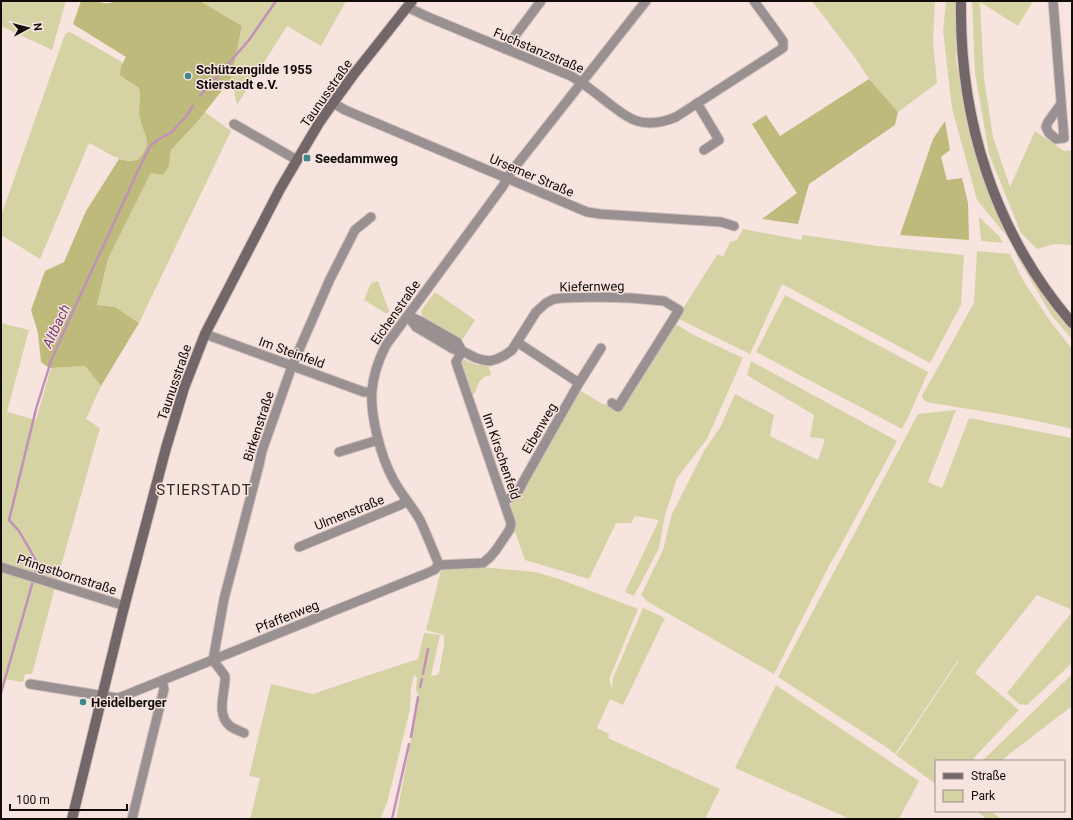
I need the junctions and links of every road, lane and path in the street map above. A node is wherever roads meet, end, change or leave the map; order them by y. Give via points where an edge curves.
1 (541, 1) edge
2 (646, 1) edge
3 (754, 1) edge
4 (961, 1) edge
5 (1053, 1) edge
6 (409, 4) edge
7 (505, 49) junction
8 (582, 82) junction
9 (333, 103) junction
10 (697, 103) junction
11 (1061, 104) dead end
12 (234, 124) dead end
13 (704, 150) dead end
14 (297, 160) junction
15 (507, 178) junction
16 (371, 217) dead end
17 (734, 226) dead end
18 (408, 316) junction
19 (1072, 323) edge
20 (205, 334) junction
21 (517, 342) junction
22 (601, 348) dead end
23 (462, 351) junction
24 (292, 366) junction
25 (579, 383) junction
26 (372, 392) junction
27 (612, 404) dead end
28 (378, 440) junction
29 (339, 452) dead end
30 (408, 501) junction
31 (504, 501) junction
32 (299, 547) dead end
33 (483, 563) joint
34 (439, 565) junction
35 (1, 567) edge
36 (125, 606) junction
37 (213, 660) junction
38 (162, 681) junction
39 (30, 684) dead end
40 (102, 695) junction
41 (244, 733) dead end
42 (72, 819) edge
43 (132, 819) edge

1 - 7 street
2 - 8 street, Eichenstraße
3 - 10 street, Fuchstanzstraße via 783,40 783,48
4 - 19 street via 963,64 967,92 973,128 992,189 1022,252
5 - 11 street
6 - 7 street, Fuchstanzstraße via 435,20
6 - 9 street, Taunusstraße
7 - 8 street, Fuchstanzstraße
8 - 10 street, Fuchstanzstraße via 627,117 646,123 667,121
8 - 15 street, Eichenstraße
9 - 14 street, Taunusstraße
9 - 15 street, Ursemer Straße
10 - 13 street via 719,140
12 - 14 street
14 - 20 street, Taunusstraße via 255,235
15 - 17 street, Ursemer Straße via 594,213 721,222
15 - 18 street, Eichenstraße
16 - 24 street, Birkenstraße via 355,230 330,279
18 - 23 street, Kiefernweg via 420,320 457,342
18 - 26 street, Eichenstraße via 381,355
20 - 24 street, Im Steinfeld
20 - 36 street, Taunusstraße via 180,402
21 - 23 street, Kiefernweg via 505,355 490,361
21 - 25 street
21 - 27 street, Kiefernweg via 536,312 554,299 631,298 664,301 679,310 618,407
22 - 25 street, Eibenweg
23 - 31 street, Im Kirschenfeld via 456,362
24 - 26 street, Im Steinfeld via 364,392
24 - 37 street, Birkenstraße via 262,451 224,599
25 - 31 street, Eibenweg via 517,494
26 - 28 street, Eichenstraße via 372,412
28 - 29 street
28 - 30 street, Eichenstraße via 393,480
30 - 32 street, Ulmenstraße
30 - 34 street, Eichenstraße via 419,519
31 - 33 street, Im Kirschenfeld via 511,523 510,529
33 - 34 street, Pfaffenweg
34 - 37 street, Pfaffenweg via 434,570
35 - 36 street, Pfingstbornstraße
36 - 40 street, Taunusstraße
37 - 38 street, Pfaffenweg
37 - 41 street via 225,676 223,717 230,726
38 - 40 street, Pfaffenweg via 117,698
38 - 43 street via 164,689
39 - 40 street, Pfaffenweg
40 - 42 street, Taunusstraße

